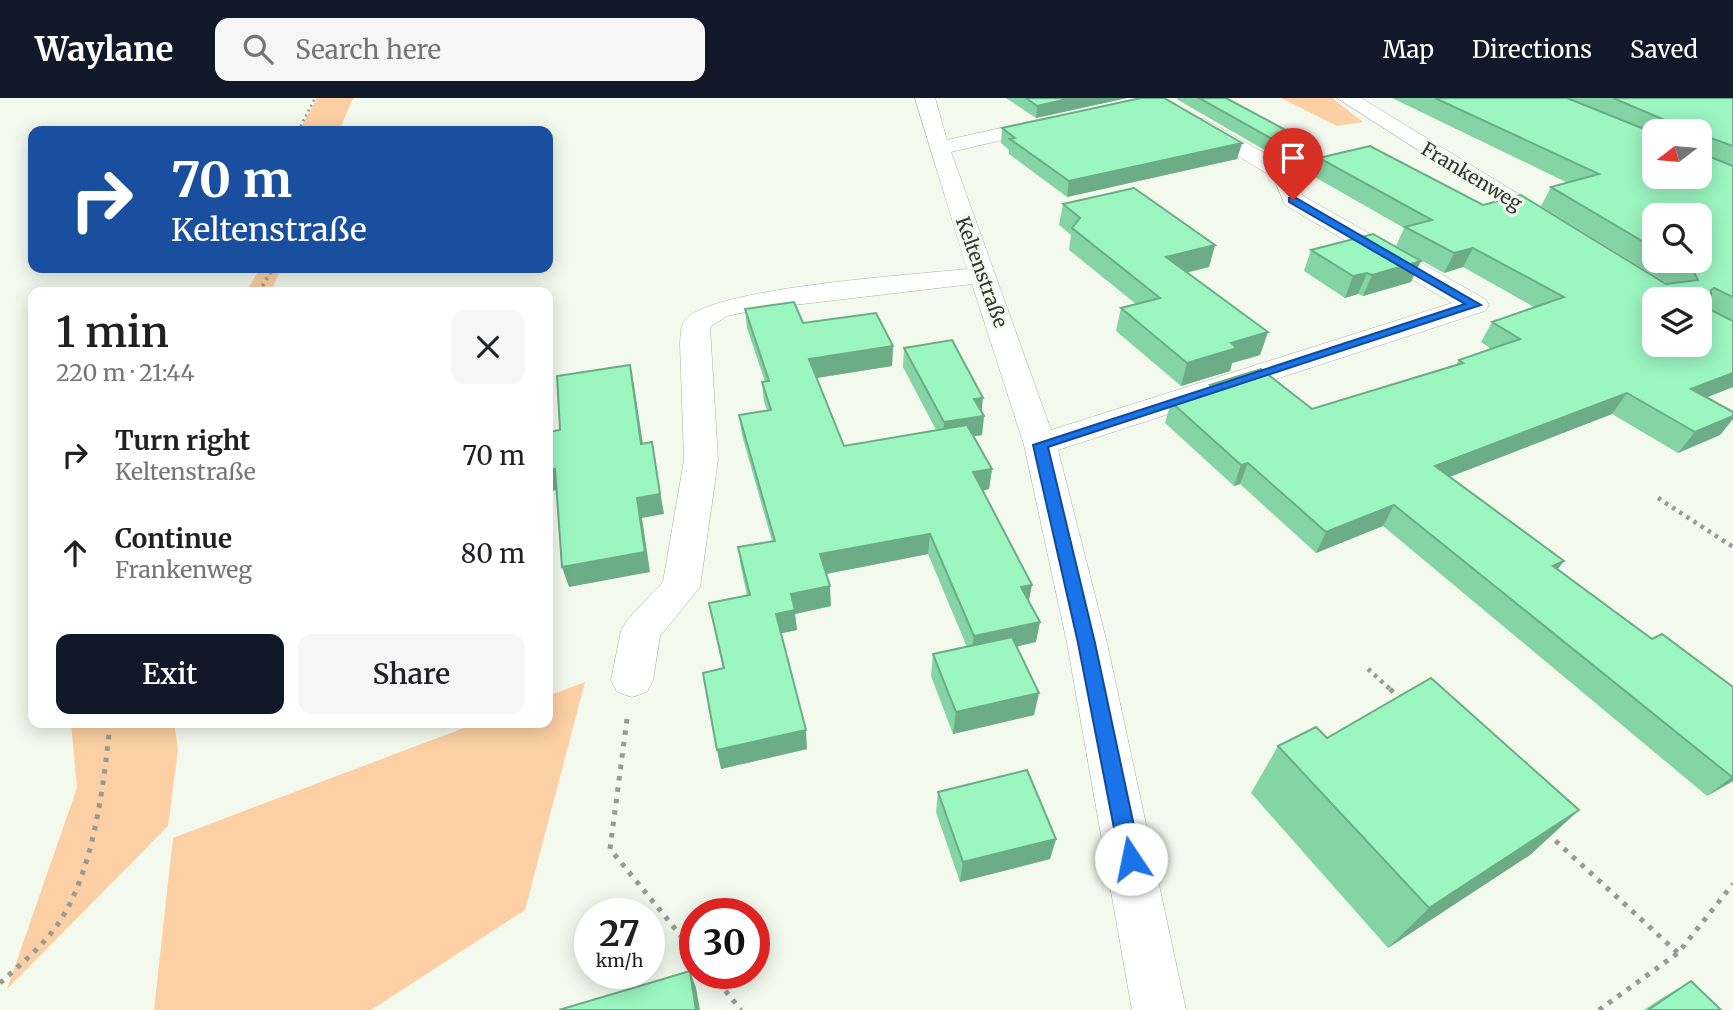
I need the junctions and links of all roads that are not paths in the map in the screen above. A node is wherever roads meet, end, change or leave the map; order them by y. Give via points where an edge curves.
1 (925, 98) edge
2 (1347, 98) edge
3 (1180, 113) edge
4 (1067, 120) edge
5 (939, 148) junction
6 (1576, 241) edge
7 (983, 275) junction
8 (1040, 445) junction
9 (632, 680) road end
10 (1163, 1005) edge

1 - 5 street, Keltenstraße
2 - 6 street, Frankenweg
3 - 8 street via 1283,173 1293,200 1475,305
4 - 5 street
5 - 7 street, Keltenstraße
7 - 8 street, Keltenstraße
7 - 9 street via 760,301 718,310 696,324 701,460 681,587 641,631
8 - 10 street, Keltenstraße

